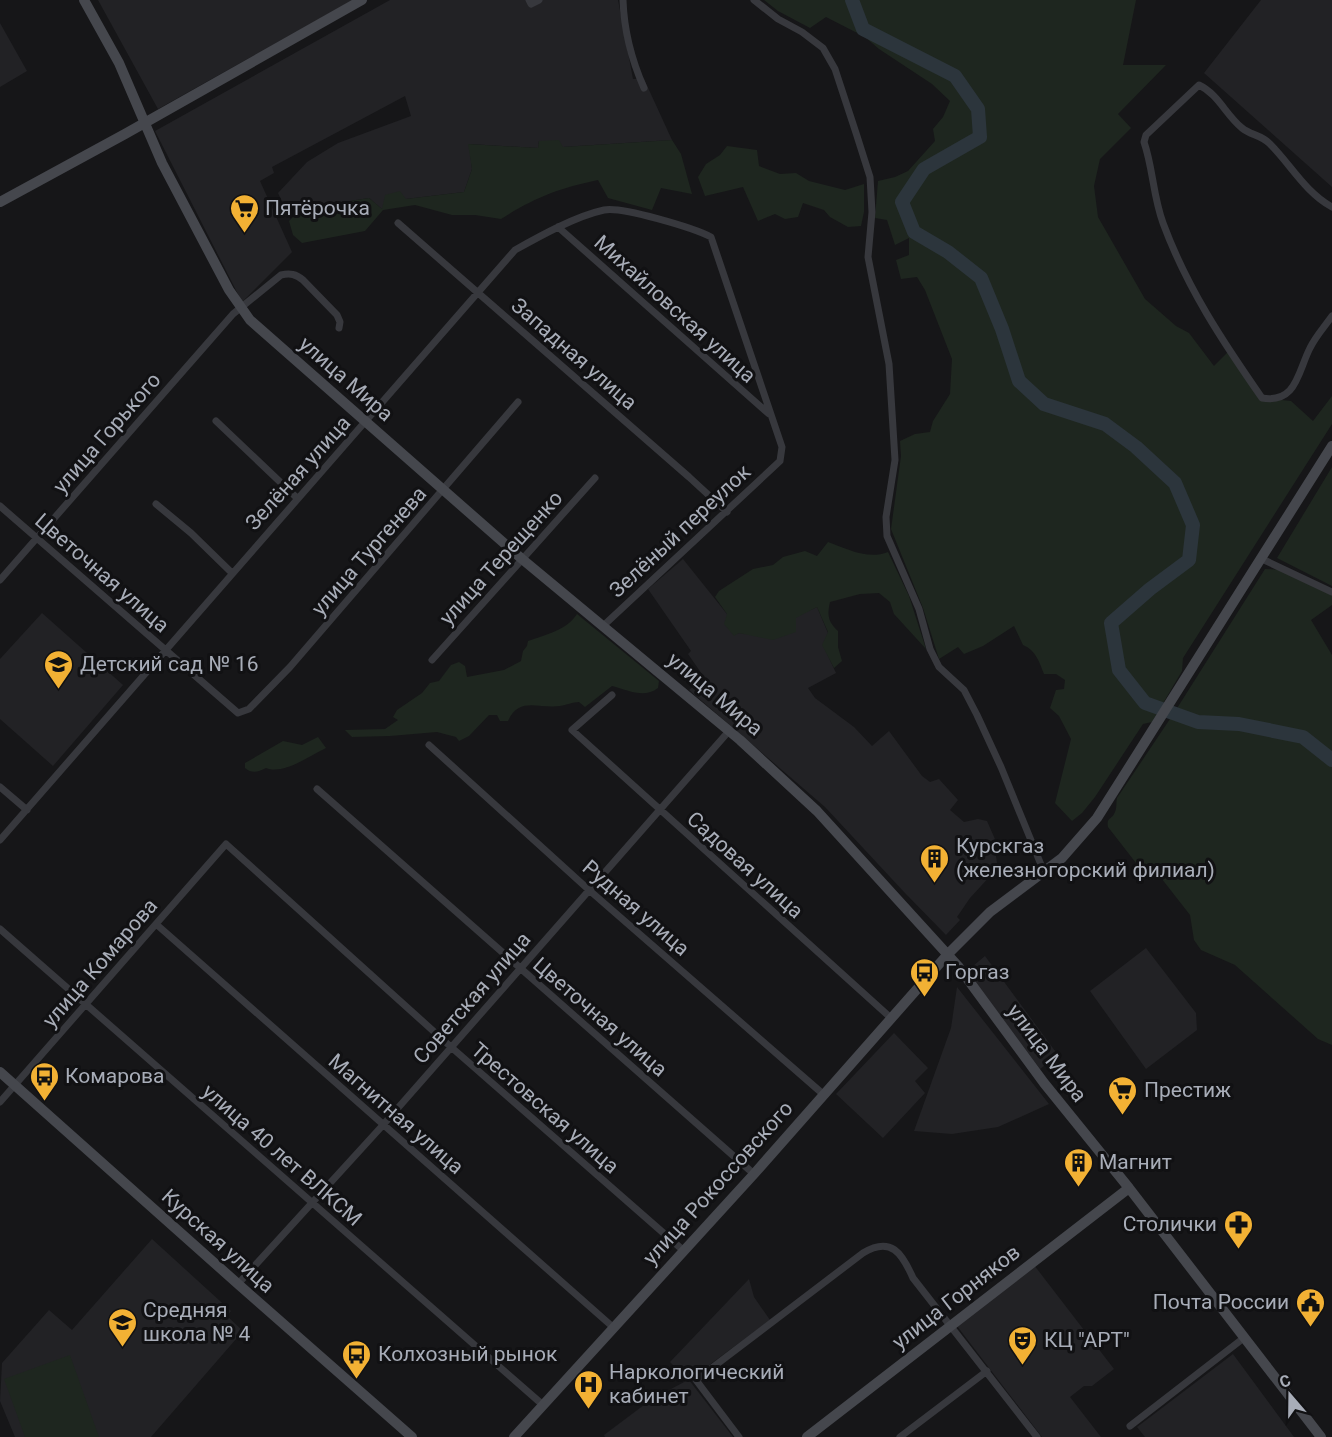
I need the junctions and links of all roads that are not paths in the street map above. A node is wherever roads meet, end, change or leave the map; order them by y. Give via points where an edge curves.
1 (84, 0) edge
2 (362, 0) edge
3 (530, 0) edge
4 (539, 0) edge
5 (623, 0) edge
6 (754, 0) edge
7 (644, 88) dead end
8 (144, 123) junction
9 (0, 202) edge
10 (1332, 207) edge
11 (398, 224) dead end
12 (558, 227) junction
13 (478, 291) junction
14 (241, 309) junction
15 (1332, 316) edge
16 (339, 328) dead end
17 (519, 402) dead end
18 (770, 415) junction
19 (216, 422) dead end
20 (366, 422) junction
21 (1332, 446) edge
22 (595, 478) dead end
23 (444, 490) junction
24 (297, 498) junction
25 (156, 504) dead end
26 (0, 506) edge
27 (727, 512) junction
28 (36, 538) junction
29 (522, 559) junction
30 (1262, 559) junction
31 (232, 573) junction
32 (0, 580) edge
33 (1332, 592) edge
34 (603, 626) junction
35 (165, 650) junction
36 (432, 660) dead end
37 (612, 695) dead end
38 (238, 713) joint
39 (729, 731) junction
40 (429, 745) dead end
41 (0, 787) edge
42 (317, 789) dead end
43 (27, 810) junction
44 (659, 810) junction
45 (0, 840) edge
46 (226, 844) joint
47 (1044, 872) junction
48 (589, 890) junction
49 (156, 924) junction
50 (0, 929) edge
51 (948, 954) junction
52 (519, 968) junction
53 (85, 1004) junction
54 (891, 1017) junction
55 (451, 1047) junction
56 (0, 1072) edge
57 (15, 1085) junction
58 (823, 1094) junction
59 (0, 1102) edge
60 (382, 1125) junction
61 (754, 1173) junction
62 (1129, 1188) junction
63 (312, 1203) junction
64 (684, 1251) junction
65 (237, 1284) junction
66 (951, 1325) junction
67 (614, 1328) junction
68 (1245, 1336) junction
69 (987, 1371) junction
70 (543, 1405) junction
71 (1131, 1426) dead end
72 (412, 1437) edge
73 (514, 1437) edge
74 (739, 1437) edge
75 (807, 1437) edge
76 (900, 1437) edge
77 (1037, 1437) edge
78 (1322, 1437) edge

1 - 8 main road, улица Мира via 119,63
2 - 8 main road
3 - 4 street via 531,4
5 - 7 street via 630,46
6 - 47 street via 823,48 835,69 870,177 868,257 889,364 895,460 887,536 919,609 930,649 939,668 964,690 977,715
8 - 9 main road
8 - 14 main road, улица Мира
10 - 15 street via 1310,191 1268,141 1243,129 1199,85 1146,135 1154,192 1188,282 1262,398 1274,400 1289,392 1299,378 1310,347
11 - 13 street, Западная улица
12 - 13 street, Зелёная улица via 515,250
12 - 18 street, Михайловская улица
12 - 18 street, Зелёная улица via 605,209 642,215 711,237
13 - 20 street, Зелёная улица
13 - 27 street, Западная улица
14 - 16 street, улица Горького via 281,275 298,275 337,315
14 - 20 main road, улица Мира
14 - 28 street, улица Горького
17 - 23 street, улица Тургенева
18 - 27 street, Зелёный переулок via 782,447 780,461
19 - 24 street
20 - 23 main road, улица Мира
20 - 24 street, Зелёная улица
21 - 30 main road, улица Рокоссовского
22 - 29 street, улица Терещенко
23 - 29 main road, улица Мира
23 - 38 street, улица Тургенева via 290,667 249,709
24 - 31 street, Зелёная улица
25 - 31 street
26 - 28 street, Цветочная улица
27 - 34 street, Зелёный переулок
28 - 32 street, улица Горького
28 - 35 street, Цветочная улица
29 - 34 main road, улица Мира
29 - 36 street, улица Терещенко
30 - 33 street
30 - 47 main road, улица Рокоссовского via 1097,818 1062,858
31 - 35 street, Зелёная улица
34 - 39 main road, улица Мира
35 - 38 street, Цветочная улица
35 - 43 street, Зелёная улица
37 - 44 street, Садовая улица via 572,730
39 - 44 street, Советская улица
39 - 51 main road, улица Мира via 817,811
40 - 48 street, Рудная улица
41 - 43 street
42 - 52 street, Цветочная улица
43 - 45 street, Зелёная улица
44 - 48 street, Советская улица
44 - 54 street, Садовая улица
46 - 49 street, улица Комарова
46 - 55 street, Трестовская улица
47 - 51 main road, улица Рокоссовского via 990,912
48 - 52 street, Советская улица
48 - 58 street, Рудная улица
49 - 53 street, улица Комарова
49 - 60 street, Магнитная улица
50 - 53 street, улица 40 лет ВЛКСМ
51 - 54 main road, улица Рокоссовского
51 - 62 main road, улица Мира
52 - 55 street, Советская улица
52 - 61 street, Цветочная улица
53 - 57 street, улица Комарова
53 - 63 street, улица 40 лет ВЛКСМ
54 - 58 main road, улица Рокоссовского
55 - 60 street, Советская улица
55 - 64 street, Трестовская улица
56 - 57 main road, Курская улица
57 - 59 street, улица Комарова
57 - 65 main road, Курская улица
58 - 61 main road, улица Рокоссовского
60 - 63 street, Советская улица
60 - 67 street, Магнитная улица
61 - 64 main road, улица Рокоссовского
62 - 66 main road, улица Горняков
62 - 68 main road, улица Мира
63 - 65 street, Советская улица
63 - 70 street, улица 40 лет ВЛКСМ
64 - 67 main road, улица Рокоссовского
65 - 72 main road, Курская улица
66 - 69 street
66 - 74 street via 899,1254 888,1246 873,1247 696,1380
66 - 75 main road, улица Горняков
67 - 70 main road, улица Рокоссовского
68 - 71 street
68 - 78 main road, улица Мира
69 - 76 street
69 - 77 street
70 - 73 main road, улица Рокоссовского

